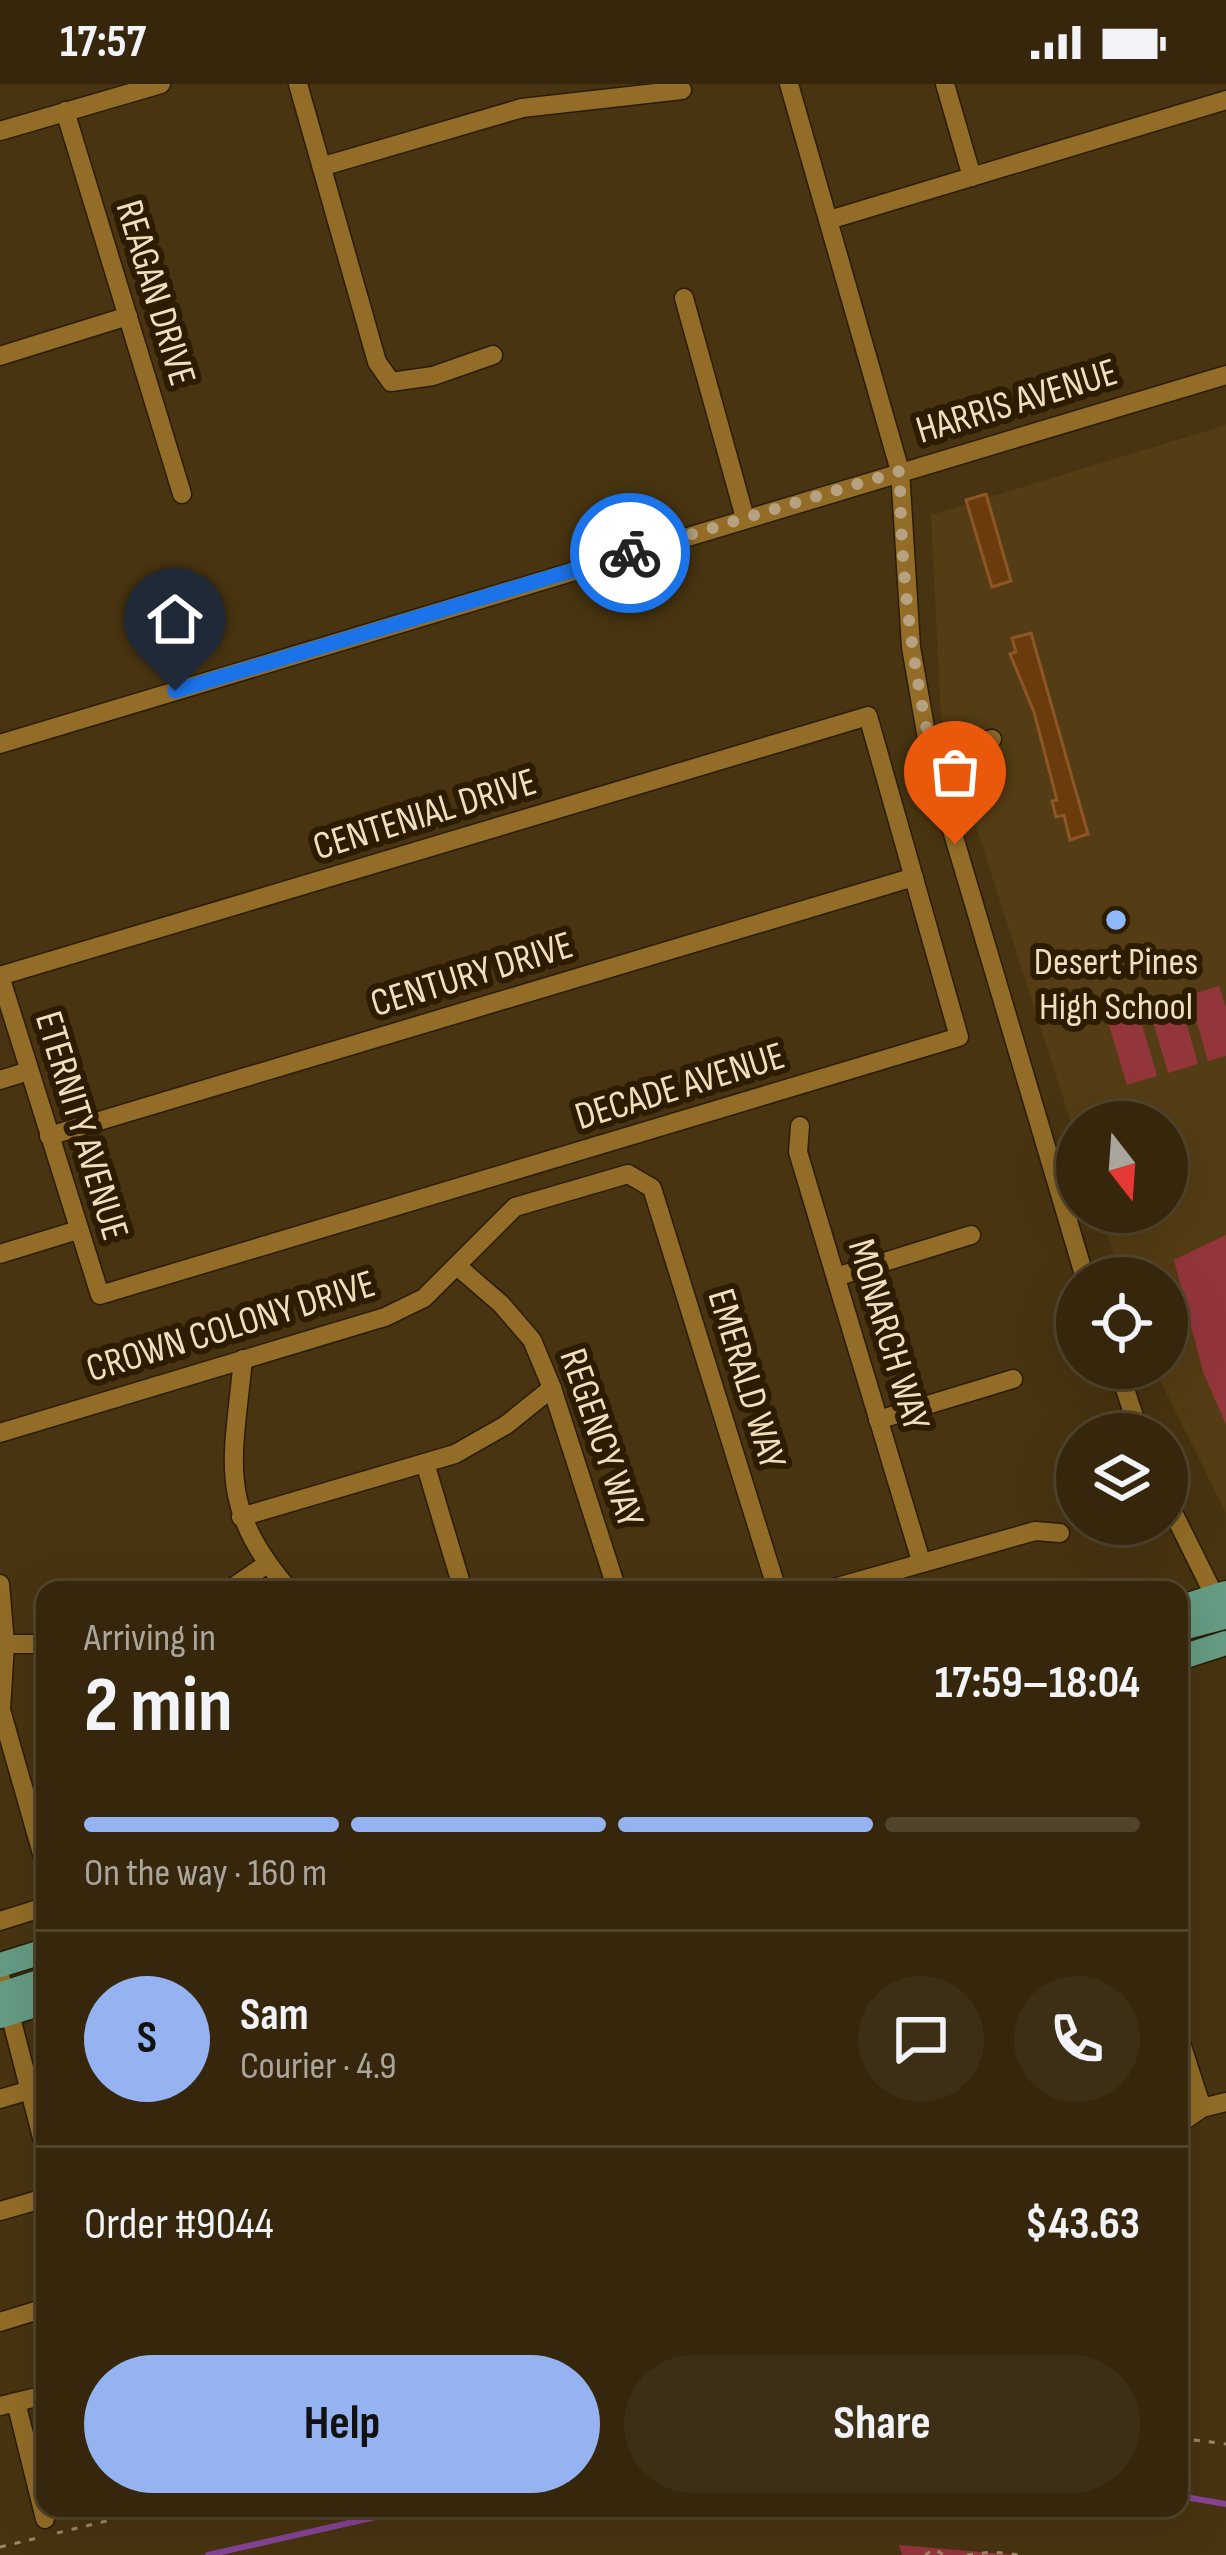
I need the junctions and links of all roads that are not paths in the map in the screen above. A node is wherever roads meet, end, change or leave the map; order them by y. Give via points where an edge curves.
1 (161, 84) edge
2 (298, 84) edge
3 (790, 84) edge
4 (945, 84) edge
5 (682, 90) dead end
6 (1226, 100) edge
7 (65, 111) junction
8 (0, 130) edge
9 (324, 166) junction
10 (972, 177) junction
11 (829, 220) junction
12 (684, 298) dead end
13 (128, 316) junction
14 (493, 355) dead end
15 (0, 356) edge
16 (1226, 375) edge
17 (900, 471) junction
18 (182, 494) dead end
19 (745, 518) junction
20 (868, 716) joint
21 (992, 739) dead end
22 (0, 744) edge
23 (930, 756) junction
24 (914, 877) junction
25 (0, 977) edge
26 (29, 1071) junction
27 (0, 1080) edge
28 (800, 1126) dead end
29 (49, 1136) junction
30 (652, 1188) joint
31 (78, 1230) junction
32 (971, 1235) dead end
33 (0, 1254) edge
34 (1079, 1257) edge
35 (457, 1266) junction
36 (836, 1276) junction
37 (100, 1295) joint
38 (243, 1359) junction
39 (1013, 1379) dead end
40 (553, 1388) junction
41 (878, 1420) junction
42 (0, 1433) edge
43 (425, 1463) junction
44 (241, 1516) junction
45 (1056, 1533) edge
46 (1188, 1540) edge
47 (921, 1561) junction
48 (267, 1564) junction
49 (242, 1581) edge
50 (282, 1581) edge
51 (460, 1581) edge
52 (614, 1581) edge
53 (774, 1581) edge
54 (856, 1581) edge
55 (1, 1588) edge
56 (1223, 1607) edge
57 (1188, 1608) edge
58 (1188, 1624) edge
59 (1226, 1643) edge
60 (5, 1644) junction
61 (36, 1644) edge
62 (1188, 1655) edge
63 (36, 1832) edge
64 (36, 1910) edge
65 (0, 1921) edge
66 (36, 1955) edge
67 (0, 1965) edge
68 (36, 1984) edge
69 (4, 1999) edge
70 (36, 2001) edge
71 (1188, 2065) edge
72 (34, 2080) edge
73 (0, 2099) edge
74 (1226, 2102) edge
75 (1202, 2108) junction
76 (1188, 2118) edge
77 (36, 2201) edge
78 (0, 2211) edge
79 (36, 2311) edge
80 (0, 2322) edge
81 (8, 2404) edge
82 (36, 2491) edge

1 - 7 street
2 - 9 street
3 - 11 street
4 - 10 street
5 - 9 street via 522,108
6 - 10 street
7 - 8 street
7 - 13 street, REAGAN DRIVE
9 - 14 street via 377,362 391,382
10 - 11 street
11 - 17 street
12 - 19 street
13 - 15 street
13 - 18 street, REAGAN DRIVE
16 - 17 street, HARRIS AVENUE
17 - 19 street, HARRIS AVENUE
17 - 23 street via 911,647
19 - 22 street, HARRIS AVENUE
20 - 24 street, DECADE AVENUE
20 - 25 street, CENTENIAL DRIVE
21 - 23 street
23 - 34 street
24 - 29 street, CENTURY DRIVE
24 - 37 street, DECADE AVENUE via 959,1037
25 - 26 street, ETERNITY AVENUE
26 - 27 street
26 - 29 street, ETERNITY AVENUE
28 - 36 street, MONARCH WAY via 798,1152
29 - 31 street, ETERNITY AVENUE
30 - 35 street, CROWN COLONY DRIVE via 628,1174 515,1207
30 - 53 street, EMERALD WAY
31 - 33 street
31 - 37 street, ETERNITY AVENUE
32 - 36 street
35 - 38 street, CROWN COLONY DRIVE via 424,1298 385,1317
35 - 40 street, REGENCY WAY via 532,1340
36 - 41 street, MONARCH WAY
38 - 42 street, CROWN COLONY DRIVE
38 - 44 street via 232,1480
39 - 41 street
40 - 43 street via 506,1425
40 - 52 street, REGENCY WAY
41 - 47 street, MONARCH WAY
43 - 44 street
43 - 51 street
44 - 48 street
45 - 47 street
46 - 56 street
47 - 54 street
48 - 49 street
48 - 50 street
55 - 60 street
56 - 57 main road
56 - 58 main road
59 - 62 main road
60 - 61 street
60 - 63 street via 1,1710
64 - 65 street
66 - 67 main road
68 - 69 main road
69 - 70 main road
69 - 72 street
71 - 75 street
72 - 73 street
74 - 75 street
75 - 76 street
77 - 78 street
79 - 80 street
81 - 82 street

